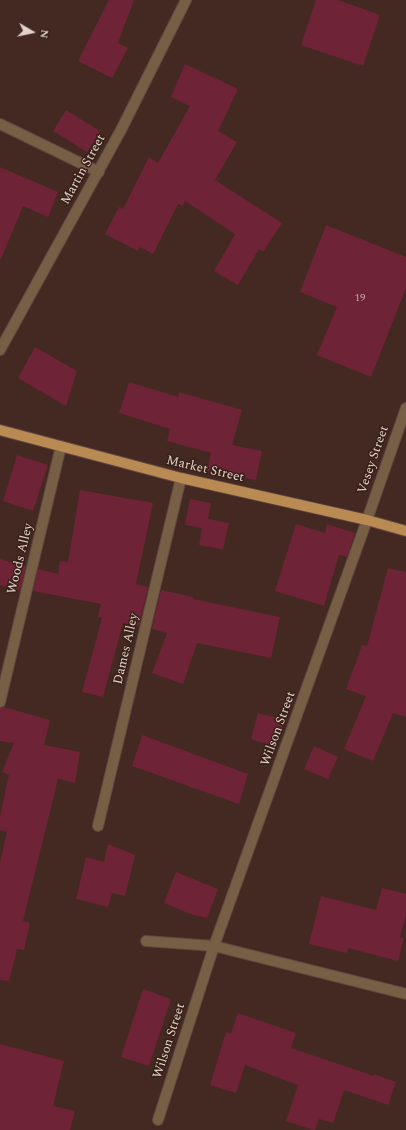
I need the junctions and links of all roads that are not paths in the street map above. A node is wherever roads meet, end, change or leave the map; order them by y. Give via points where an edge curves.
1 (186, 0) edge
2 (0, 124) edge
3 (98, 172) junction
4 (0, 350) edge
5 (406, 408) edge
6 (0, 430) edge
7 (61, 446) junction
8 (181, 478) junction
9 (367, 520) junction
10 (406, 531) edge
11 (0, 702) edge
12 (98, 826) dead end
13 (146, 941) dead end
14 (214, 946) junction
15 (406, 994) edge
16 (158, 1120) dead end

1 - 3 street, Martin Street via 122,130
2 - 3 street
3 - 4 street, Martin Street
5 - 9 street, Vesey Street
6 - 7 main road, Market Street
7 - 8 main road, Market Street
7 - 11 street, Woods Alley
8 - 9 main road, Market Street
8 - 12 street, Dames Alley
9 - 10 main road, Market Street
9 - 14 street, Wilson Street
13 - 14 street
14 - 15 street
14 - 16 street, Wilson Street

